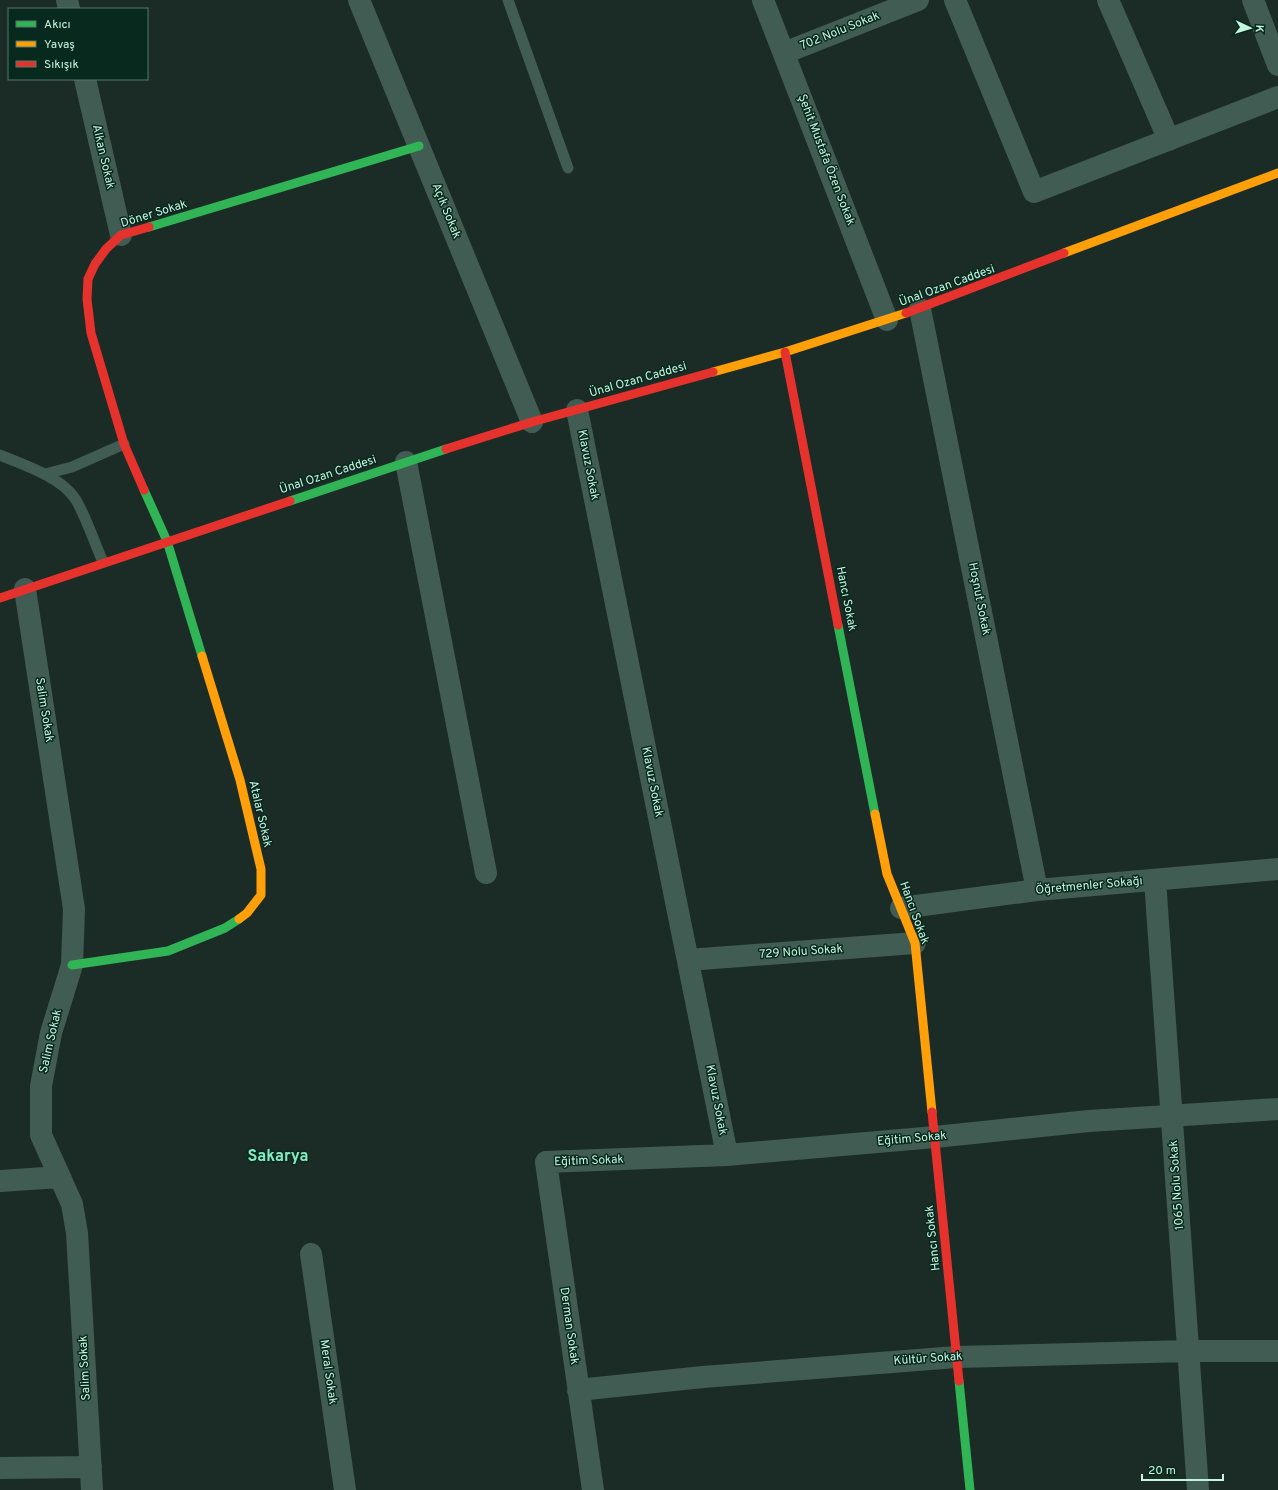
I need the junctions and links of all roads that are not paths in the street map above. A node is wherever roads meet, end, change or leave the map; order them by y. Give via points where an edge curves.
1 (359, 0) edge
2 (508, 0) edge
3 (763, 0) edge
4 (918, 0) edge
5 (955, 0) edge
6 (1108, 0) edge
7 (1253, 0) edge
8 (784, 53) junction
9 (1278, 65) edge
10 (85, 80) edge
11 (1278, 97) edge
12 (1169, 140) junction
13 (419, 146) junction
14 (568, 168) dead end
15 (1278, 173) edge
16 (121, 235) junction
17 (920, 309) junction
18 (888, 320) junction
19 (785, 352) junction
20 (577, 410) junction
21 (532, 422) junction
22 (124, 444) junction
23 (0, 455) edge
24 (406, 462) junction
25 (45, 474) junction
26 (167, 541) junction
27 (103, 562) junction
28 (25, 589) junction
29 (0, 598) edge
30 (1278, 869) edge
31 (486, 873) dead end
32 (1155, 880) junction
33 (1037, 890) junction
34 (901, 908) junction
35 (916, 943) junction
36 (688, 960) junction
37 (72, 966) junction
38 (1278, 1109) edge
39 (1172, 1115) junction
40 (935, 1137) junction
41 (727, 1154) junction
42 (546, 1162) joint
43 (60, 1177) junction
44 (0, 1181) edge
45 (311, 1254) dead end
46 (1188, 1351) junction
47 (1278, 1351) edge
48 (956, 1357) junction
49 (578, 1390) junction
50 (90, 1467) junction
51 (0, 1468) edge
52 (92, 1490) edge
53 (345, 1490) edge
54 (593, 1490) edge
55 (970, 1490) edge
56 (1198, 1490) edge

1 - 13 street, Açık Sokak
2 - 14 lane
3 - 8 street, Şehit Mustafa Özen Sokak
4 - 8 street, 702 Nolu Sokak
5 - 12 street via 1034,192
6 - 12 street
7 - 9 street
8 - 18 street, Şehit Mustafa Özen Sokak
10 - 16 street, Alkan Sokak
11 - 12 street
13 - 16 street, Döner Sokak
13 - 21 street, Açık Sokak
15 - 17 street, Ünal Ozan Caddesi
16 - 22 street, Döner Sokak via 95,264 88,279 87,299 91,333
17 - 18 street, Ünal Ozan Caddesi
17 - 33 street, Hoşnut Sokak
18 - 19 street, Ünal Ozan Caddesi
19 - 20 street, Ünal Ozan Caddesi
19 - 34 street, Hancı Sokak via 887,874
20 - 21 street, Ünal Ozan Caddesi
20 - 36 street, Klavuz Sokak
21 - 24 street, Ünal Ozan Caddesi
22 - 25 lane via 72,467
22 - 26 street, Döner Sokak
23 - 25 lane
24 - 26 street, Ünal Ozan Caddesi
24 - 31 street
25 - 27 lane via 75,500
26 - 27 street, Ünal Ozan Caddesi
26 - 37 street, Atalar Sokak via 240,780 261,869 261,895 247,913 225,928 168,951
27 - 28 street, Ünal Ozan Caddesi
28 - 29 street, Ünal Ozan Caddesi
28 - 37 street, Salim Sokak via 74,908
30 - 32 street, Öğretmenler Sokağı
32 - 33 street, Öğretmenler Sokağı
32 - 39 street, 1065 Nolu Sokak
33 - 34 street, Öğretmenler Sokağı
34 - 35 street, Hancı Sokak
35 - 36 street, 729 Nolu Sokak
35 - 40 street, Hancı Sokak
36 - 41 street, Klavuz Sokak
37 - 43 street, Salim Sokak via 51,1033 41,1086 41,1135
38 - 39 street, Eğitim Sokak
39 - 40 street, Eğitim Sokak
39 - 46 street, 1065 Nolu Sokak
40 - 41 street, Eğitim Sokak
40 - 48 street, Hancı Sokak
41 - 42 street, Eğitim Sokak
42 - 49 street, Derman Sokak
43 - 44 street
43 - 50 street, Salim Sokak via 72,1204 77,1233
45 - 53 street, Meral Sokak
46 - 47 street, Kültür Sokak
46 - 48 street, Kültür Sokak
46 - 56 street, 1065 Nolu Sokak
48 - 49 street, Kültür Sokak via 703,1376
48 - 55 street, Hancı Sokak
49 - 54 street, Derman Sokak
50 - 51 street
50 - 52 street, Salim Sokak

